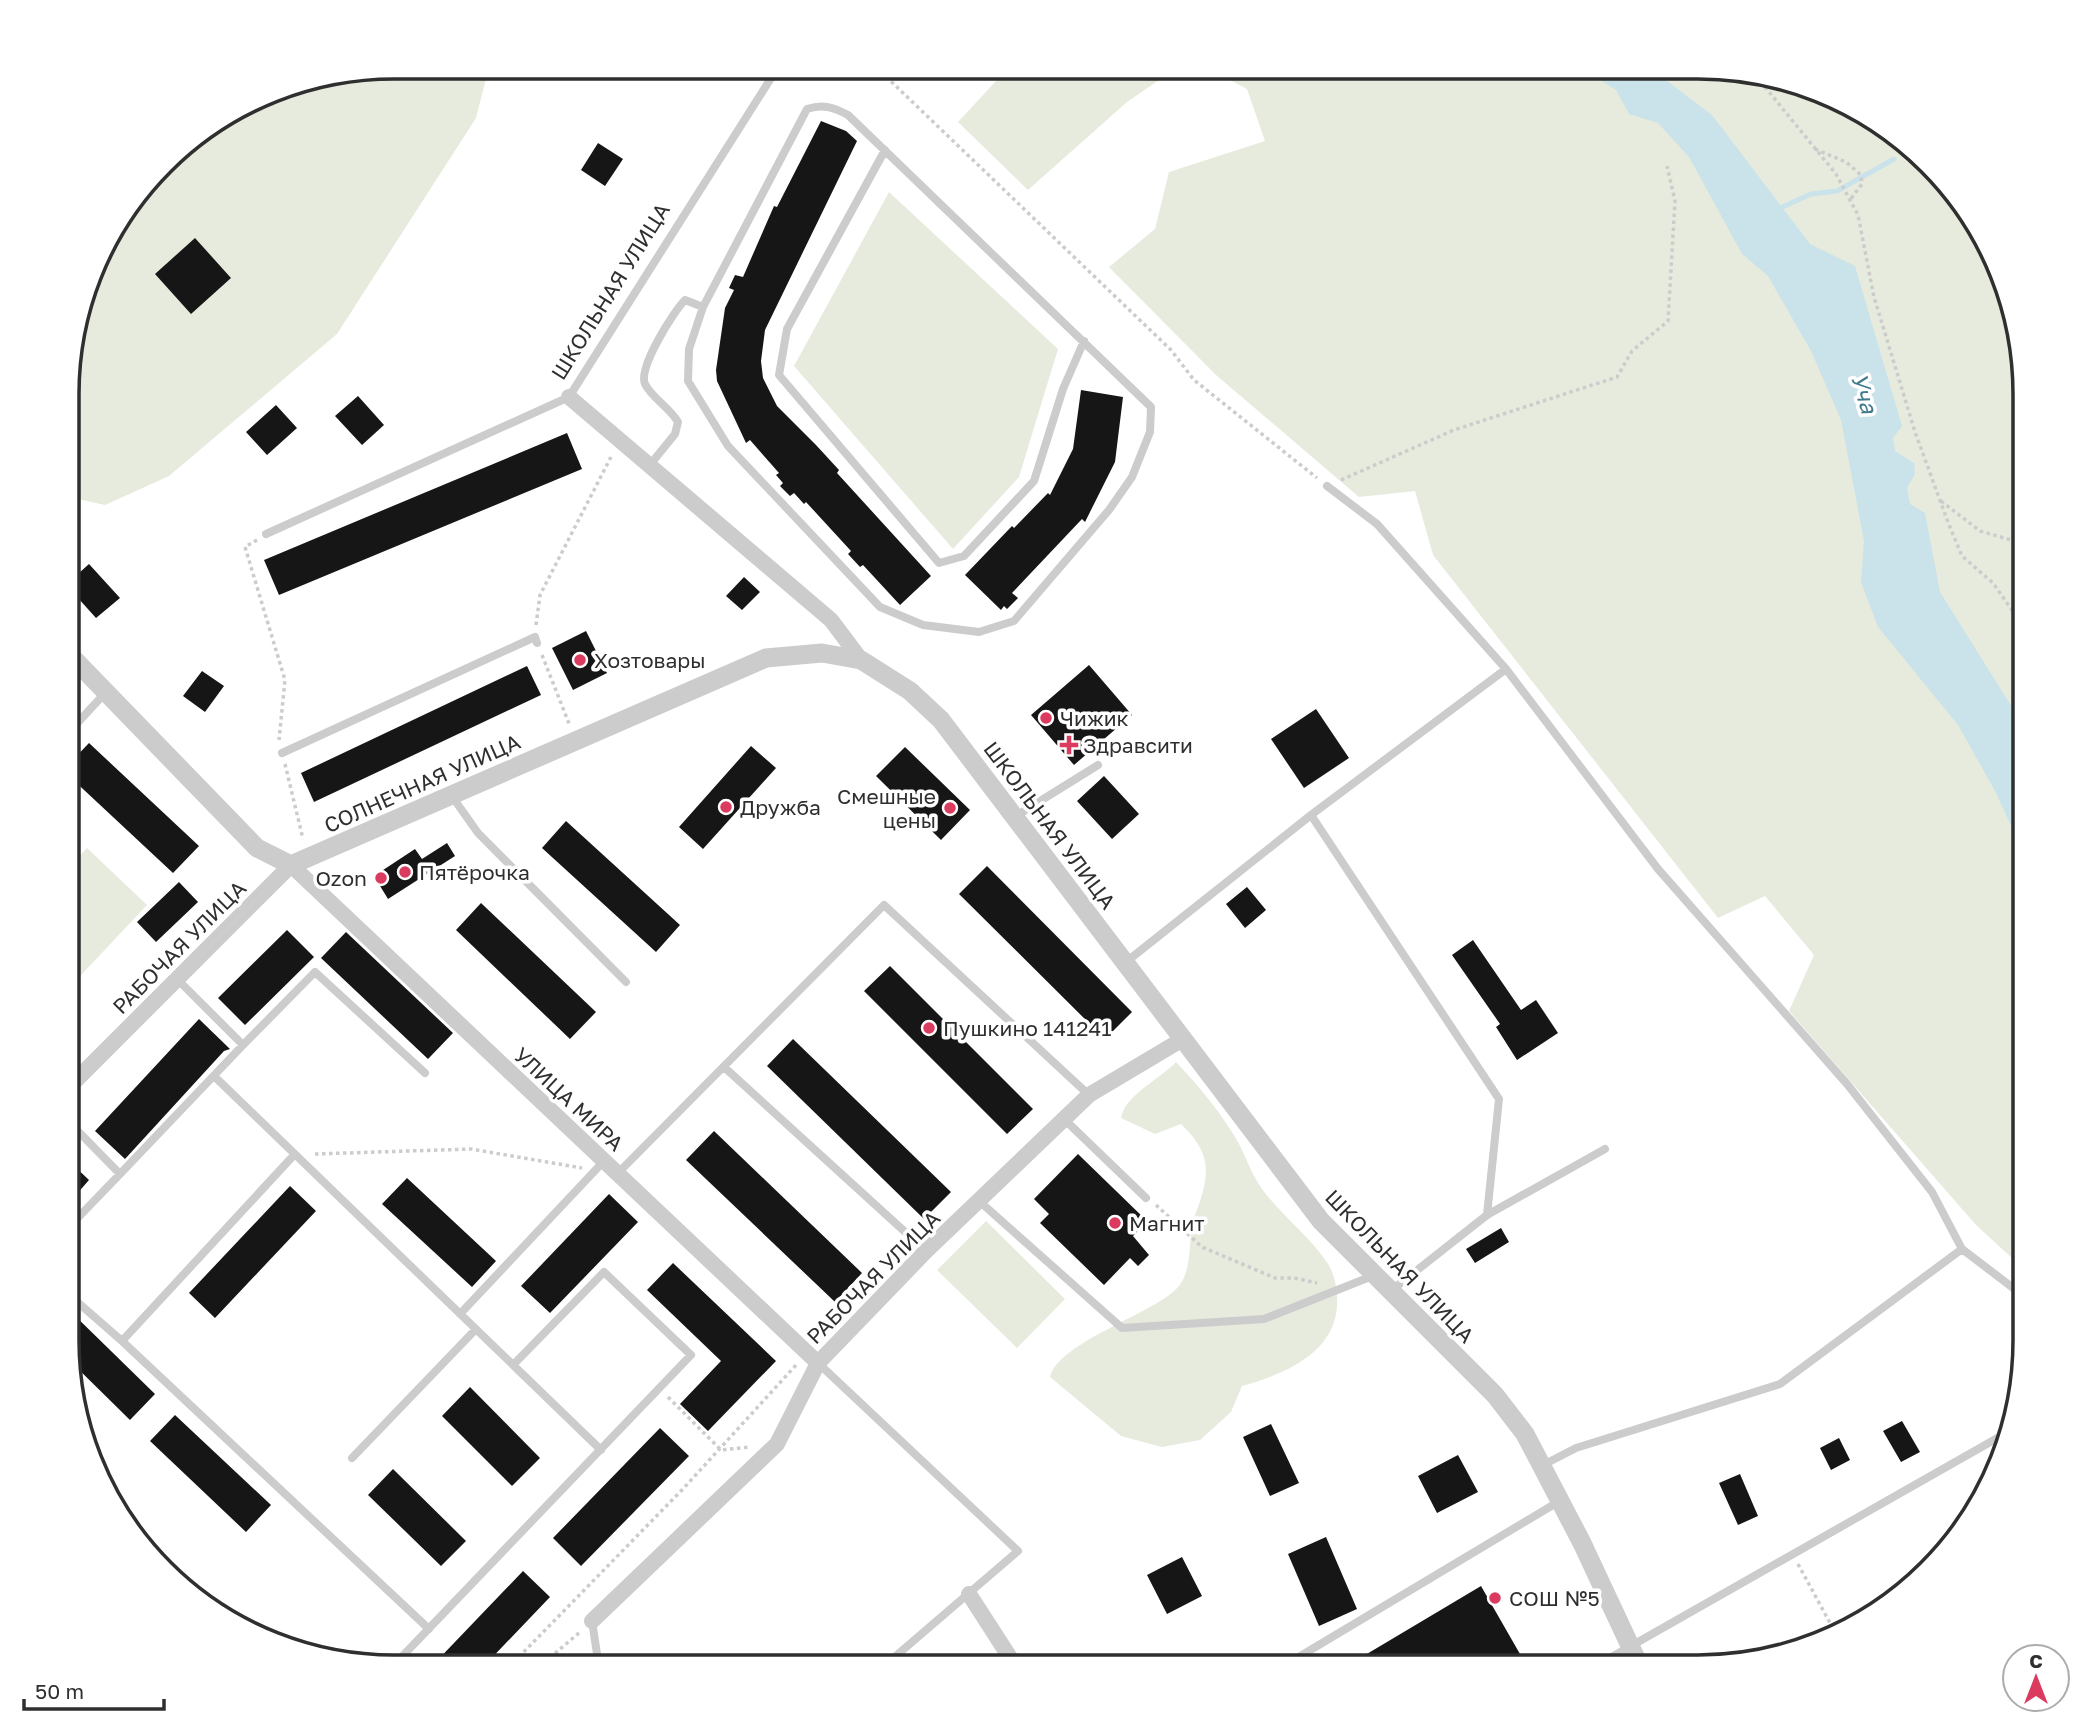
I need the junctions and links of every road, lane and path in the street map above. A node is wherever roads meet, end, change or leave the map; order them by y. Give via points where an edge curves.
1 (770, 79) edge
2 (889, 79) edge
3 (1764, 86) edge
4 (1813, 148) junction
5 (885, 150) junction
6 (1667, 166) dead end
7 (1850, 200) junction
8 (703, 307) junction
9 (1084, 341) junction
10 (569, 397) junction
11 (620, 441) junction
12 (649, 466) junction
13 (1327, 486) junction
14 (1940, 500) junction
15 (265, 534) joint
16 (2013, 541) edge
17 (2013, 612) edge
18 (536, 640) junction
19 (861, 660) junction
20 (79, 664) edge
21 (1506, 669) junction
22 (106, 692) junction
23 (79, 721) edge
24 (576, 741) junction
25 (282, 753) junction
26 (1098, 765) dead end
27 (450, 795) junction
28 (1311, 815) junction
29 (1016, 816) junction
30 (299, 861) junction
31 (1126, 962) junction
32 (177, 979) junction
33 (626, 982) dead end
34 (1183, 1039) junction
35 (243, 1045) junction
36 (723, 1067) junction
37 (425, 1073) dead end
38 (214, 1076) junction
39 (79, 1077) edge
40 (1089, 1095) junction
41 (1064, 1119) junction
42 (79, 1132) edge
43 (1605, 1149) dead end
44 (294, 1155) junction
45 (599, 1166) junction
46 (120, 1174) junction
47 (617, 1174) junction
48 (1146, 1198) joint
49 (978, 1200) junction
50 (1487, 1215) junction
51 (79, 1217) edge
52 (1962, 1249) junction
53 (926, 1251) junction
54 (1375, 1275) junction
55 (2013, 1288) edge
56 (1340, 1289) junction
57 (1391, 1291) junction
58 (79, 1303) edge
59 (460, 1314) junction
60 (476, 1329) junction
61 (122, 1341) junction
62 (811, 1359) junction
63 (513, 1365) junction
64 (660, 1388) junction
65 (1998, 1438) edge
66 (778, 1444) junction
67 (601, 1450) junction
68 (352, 1458) dead end
69 (1543, 1465) junction
70 (1560, 1501) junction
71 (1791, 1553) junction
72 (969, 1594) junction
73 (592, 1621) junction
74 (1831, 1626) edge
75 (429, 1629) junction
76 (1628, 1645) junction
77 (404, 1655) edge
78 (521, 1655) edge
79 (554, 1655) edge
80 (597, 1655) edge
81 (897, 1655) edge
82 (1008, 1655) edge
83 (1302, 1655) edge
84 (1613, 1655) edge
85 (1633, 1655) edge

1 - 10 lane, ШКОЛЬНАЯ УЛИЦА
2 - 13 path via 1171,350 1194,380
3 - 4 path
4 - 7 path via 1836,174
4 - 7 path via 1846,162 1861,175 1862,184
5 - 8 lane via 833,107 807,109
5 - 9 lane
5 - 9 lane via 787,329 779,375 939,563 964,556 1034,481 1063,389
6 - 13 path via 1675,201 1668,321 1632,351 1617,377 1454,430
7 - 14 path via 1866,246 1874,297
8 - 9 lane via 690,349 688,381 728,446 880,607 923,625 979,632 1014,621 1132,477 1150,432 1152,407
8 - 12 lane via 685,300 679,306 643,373 644,382 678,422 675,434
10 - 11 street, ШКОЛЬНАЯ УЛИЦА
10 - 15 lane
11 - 12 street, ШКОЛЬНАЯ УЛИЦА
11 - 18 path via 540,595
12 - 19 street, ШКОЛЬНАЯ УЛИЦА via 831,620
13 - 21 lane via 1377,524
14 - 16 path via 1980,531
14 - 17 path via 1962,556 1993,583
15 - 25 path via 245,547 285,680
18 - 24 path
18 - 25 lane
19 - 24 street, СОЛНЕЧНАЯ УЛИЦА via 822,653 766,658
19 - 29 street, ШКОЛЬНАЯ УЛИЦА via 910,691 941,720
20 - 22 street
21 - 28 lane
21 - 52 lane via 1658,869 1847,1084 1932,1192
22 - 23 lane
22 - 30 street via 257,848
24 - 27 street, СОЛНЕЧНАЯ УЛИЦА
25 - 30 path
26 - 29 lane
27 - 30 street, СОЛНЕЧНАЯ УЛИЦА
27 - 33 lane via 478,833
28 - 31 lane
28 - 50 lane via 1499,1098
29 - 31 street, ШКОЛЬНАЯ УЛИЦА
30 - 32 street, РАБОЧАЯ УЛИЦА
30 - 45 street, УЛИЦА МИРА
31 - 34 street, ШКОЛЬНАЯ УЛИЦА
32 - 35 lane
32 - 39 street, РАБОЧАЯ УЛИЦА
34 - 40 street, РАБОЧАЯ УЛИЦА
34 - 54 street, ШКОЛЬНАЯ УЛИЦА via 1321,1222
35 - 37 lane via 315,972
35 - 38 lane
36 - 40 lane via 884,905
36 - 47 lane
36 - 53 lane
38 - 44 lane
38 - 46 lane
40 - 41 street, РАБОЧАЯ УЛИЦА
41 - 48 lane
41 - 49 street, РАБОЧАЯ УЛИЦА
42 - 46 lane
43 - 50 lane
44 - 45 path via 471,1149
44 - 59 lane
44 - 61 lane
45 - 47 street, УЛИЦА МИРА
45 - 59 lane
46 - 51 lane
47 - 62 street, УЛИЦА МИРА
48 - 56 path via 1202,1247 1275,1279 1294,1278
49 - 53 street, РАБОЧАЯ УЛИЦА
49 - 56 lane via 1122,1328 1264,1319
50 - 57 lane
52 - 55 lane
52 - 69 lane via 1780,1384 1576,1448
53 - 62 street, РАБОЧАЯ УЛИЦА
54 - 56 lane
54 - 57 street, ШКОЛЬНАЯ УЛИЦА
57 - 69 street, ШКОЛЬНАЯ УЛИЦА via 1495,1395
58 - 61 lane
59 - 60 lane
60 - 63 lane
60 - 68 lane
61 - 75 lane
62 - 66 street, РАБОЧАЯ УЛИЦА
62 - 72 lane via 1018,1551
62 - 78 path
63 - 64 lane via 604,1272 691,1355
63 - 67 lane
64 - 66 path via 721,1450
64 - 67 lane
65 - 71 lane
66 - 73 street, РАБОЧАЯ УЛИЦА
67 - 75 lane
69 - 70 street, ШКОЛЬНАЯ УЛИЦА
70 - 76 street, ШКОЛЬНАЯ УЛИЦА
70 - 83 lane
71 - 74 path
71 - 76 lane
72 - 81 lane
72 - 82 street
73 - 79 path
73 - 80 lane
75 - 77 lane
76 - 84 lane
76 - 85 street, ШКОЛЬНАЯ УЛИЦА

